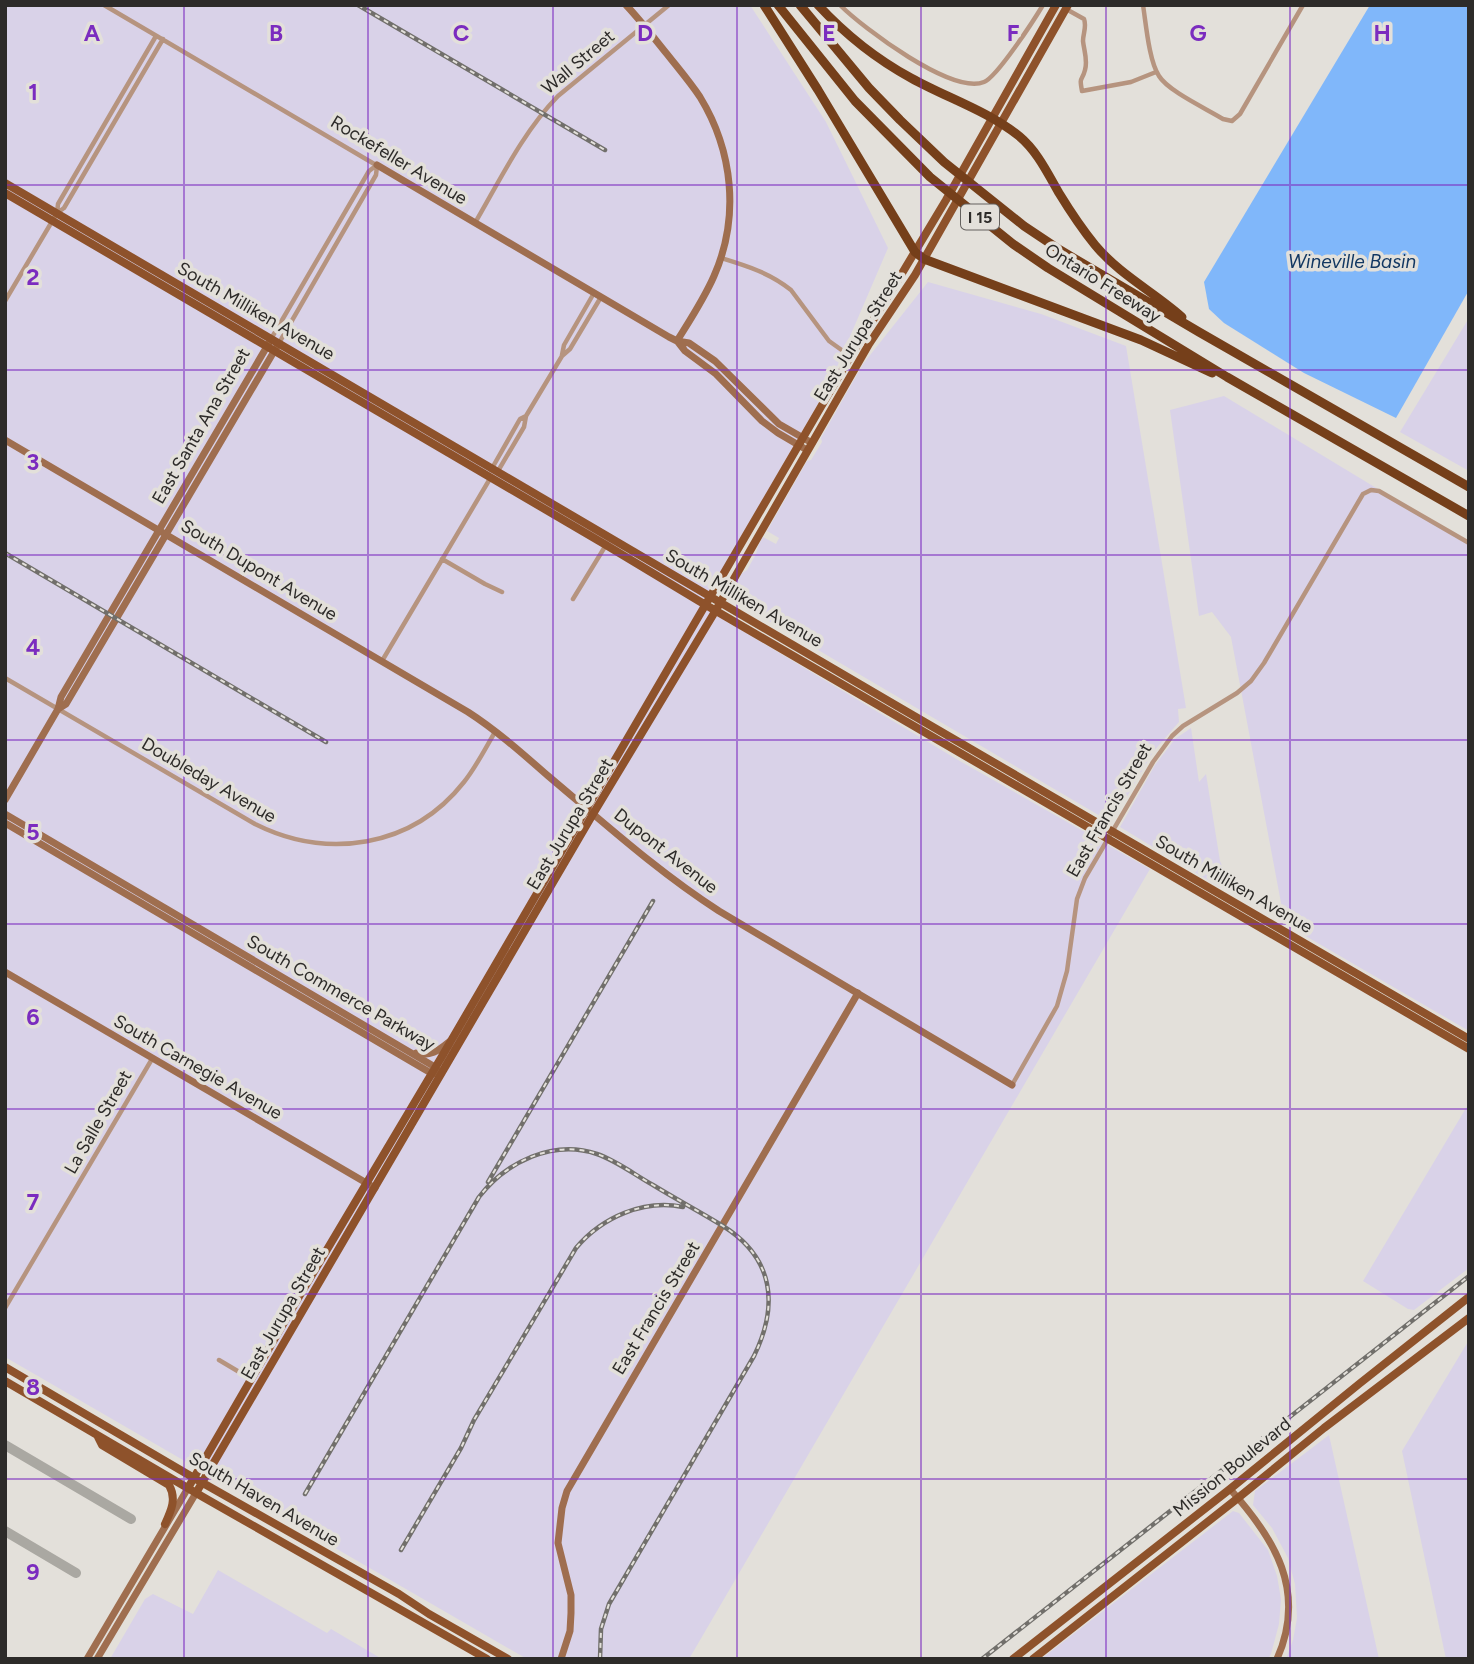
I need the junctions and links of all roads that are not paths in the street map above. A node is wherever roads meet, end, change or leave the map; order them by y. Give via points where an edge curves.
1 (104, 5) edge
2 (626, 5) edge
3 (669, 5) edge
4 (764, 5) edge
5 (778, 5) edge
6 (800, 5) edge
7 (818, 5) edge
8 (840, 5) edge
9 (1043, 5) edge
10 (1056, 5) edge
11 (1143, 5) edge
12 (1303, 5) edge
13 (1067, 7) edge
14 (644, 25) junction
15 (156, 36) junction
16 (163, 39) junction
17 (1156, 72) junction
18 (993, 118) junction
19 (1002, 123) junction
20 (377, 165) junction
21 (5, 183) edge
22 (5, 193) edge
23 (55, 217) junction
24 (475, 223) junction
25 (915, 252) junction
26 (721, 258) junction
27 (924, 259) junction
28 (598, 295) junction
29 (5, 301) edge
30 (1199, 332) junction
31 (677, 341) junction
32 (272, 345) junction
33 (850, 357) junction
34 (1227, 377) junction
35 (5, 440) edge
36 (801, 442) junction
37 (809, 447) junction
38 (495, 469) junction
39 (490, 478) junction
40 (1469, 487) edge
41 (1469, 516) edge
42 (163, 531) junction
43 (1469, 543) edge
44 (606, 545) junction
45 (442, 559) junction
46 (502, 592) dead end
47 (711, 596) junction
48 (573, 600) dead end
49 (720, 601) junction
50 (705, 605) junction
51 (716, 611) junction
52 (352, 644) joint
53 (382, 661) junction
54 (5, 678) edge
55 (58, 709) junction
56 (496, 731) junction
57 (5, 800) edge
58 (590, 811) junction
59 (5, 814) edge
60 (5, 823) edge
61 (1110, 835) junction
62 (5, 972) edge
63 (1351, 975) junction
64 (858, 993) junction
65 (1469, 1039) edge
66 (451, 1040) junction
67 (1469, 1049) edge
68 (408, 1051) junction
69 (152, 1059) junction
70 (436, 1071) junction
71 (1012, 1085) joint
72 (366, 1183) junction
73 (375, 1188) junction
74 (332, 1240) junction
75 (317, 1286) junction
76 (297, 1300) junction
77 (1469, 1300) edge
78 (5, 1308) edge
79 (1469, 1318) edge
80 (280, 1349) junction
81 (219, 1360) dead end
82 (5, 1367) edge
83 (251, 1379) junction
84 (5, 1381) edge
85 (96, 1434) junction
86 (199, 1480) junction
87 (1230, 1489) junction
88 (192, 1490) junction
89 (1238, 1498) junction
90 (165, 1524) junction
91 (158, 1537) junction
92 (145, 1576) junction
93 (114, 1612) junction
94 (87, 1659) edge
95 (97, 1659) edge
96 (487, 1659) edge
97 (508, 1659) edge
98 (561, 1659) edge
99 (1013, 1659) edge
100 (1033, 1659) edge
101 (1277, 1659) edge

1 - 15 street, Rockefeller Avenue
2 - 14 street
3 - 14 street, Wall Street
4 - 25 highway
5 - 34 highway, Ontario Freeway / I 15 via 855,101 930,177 1048,268
6 - 30 highway, Ontario Freeway / I 15 via 869,89 944,162 1060,250
7 - 18 highway via 851,37 910,78
8 - 9 street via 913,60 975,84 997,72
10 - 18 main road, East Jurupa Street
11 - 17 street
12 - 17 street via 1232,121 1173,89
13 - 17 street via 1086,24 1082,91
13 - 19 main road, East Jurupa Street
14 - 24 street, Wall Street via 549,105 526,135
14 - 26 street via 696,91 722,144 730,202
15 - 16 street, Rockefeller Avenue
15 - 23 street via 58,204
16 - 20 street, Rockefeller Avenue
16 - 23 street
18 - 19 highway
18 - 25 main road, East Jurupa Street
19 - 27 main road, East Jurupa Street
19 - 30 highway via 1034,151 1096,247
20 - 24 street, Rockefeller Avenue
20 - 32 street, East Santa Ana Street via 369,171
20 - 32 street, East Santa Ana Street via 376,175
21 - 23 main road, South Milliken Avenue
22 - 23 main road, South Milliken Avenue
23 - 29 street
23 - 32 main road, South Milliken Avenue
24 - 28 street, Rockefeller Avenue
25 - 27 highway
25 - 33 main road, East Jurupa Street
26 - 31 street
26 - 33 street via 784,284 829,341
27 - 34 highway
27 - 37 main road, East Jurupa Street
28 - 31 street, Rockefeller Avenue
28 - 38 street via 564,345 524,427
30 - 40 highway, Ontario Freeway / I 15
31 - 36 street, Rockefeller Avenue via 689,343 715,361
32 - 38 main road, South Milliken Avenue
32 - 39 main road, South Milliken Avenue
32 - 42 street, East Santa Ana Street
33 - 36 main road, East Jurupa Street
34 - 41 highway, Ontario Freeway / I 15
35 - 42 street, South Dupont Avenue
36 - 37 street, Rockefeller Avenue
36 - 47 main road, East Jurupa Street
37 - 49 main road, East Jurupa Street
38 - 39 street
38 - 47 main road, South Milliken Avenue
39 - 44 main road, South Milliken Avenue
39 - 45 street
42 - 52 street, South Dupont Avenue
42 - 55 street, East Santa Ana Street via 66,704
43 - 61 street, East Francis Street via 1380,491 1365,492 1265,663 1237,693 1172,736
44 - 48 street
44 - 50 main road, South Milliken Avenue
45 - 46 street
45 - 53 street
47 - 49 main road, South Milliken Avenue
47 - 50 main road, East Jurupa Street
49 - 51 main road, East Jurupa Street
49 - 61 main road, South Milliken Avenue
50 - 51 main road, South Milliken Avenue
50 - 58 main road, East Jurupa Street
51 - 58 main road, East Jurupa Street
51 - 61 main road, South Milliken Avenue
52 - 53 street, Dupont Avenue
53 - 56 street, Dupont Avenue
54 - 55 street, Doubleday Avenue
55 - 56 street, Doubleday Avenue via 255,824 288,838 340,845 375,840 409,827 439,808 463,783
55 - 57 street, East Santa Ana Street
56 - 58 street, Dupont Avenue
58 - 64 street, Dupont Avenue via 686,890
58 - 66 main road, East Jurupa Street
58 - 70 main road, East Jurupa Street
59 - 68 street, South Commerce Parkway
60 - 70 street, South Commerce Parkway
61 - 63 main road, South Milliken Avenue
61 - 71 street, East Francis Street via 1077,899 1057,1006
62 - 69 street, South Carnegie Avenue
63 - 65 main road, South Milliken Avenue
63 - 67 main road, South Milliken Avenue
64 - 71 street, Dupont Avenue
64 - 98 street, East Francis Street via 567,1491 558,1543 571,1614
66 - 68 street via 428,1055
66 - 70 main road, East Jurupa Street
68 - 70 street, South Commerce Parkway
69 - 72 street, South Carnegie Avenue
69 - 78 street, La Salle Street
70 - 72 main road, East Jurupa Street
70 - 73 main road, East Jurupa Street
72 - 73 street, South Carnegie Avenue
72 - 74 main road, East Jurupa Street
73 - 75 main road, East Jurupa Street
74 - 75 main road via 315,1278
74 - 76 main road, East Jurupa Street
75 - 80 main road, East Jurupa Street
76 - 80 main road via 299,1308
76 - 83 main road, East Jurupa Street
77 - 87 main road, Mission Boulevard
79 - 89 main road, Mission Boulevard
80 - 86 main road, East Jurupa Street
81 - 83 street
82 - 86 main road, South Haven Avenue
83 - 86 main road, East Jurupa Street
84 - 85 main road, South Haven Avenue
85 - 88 main road, South Haven Avenue
85 - 90 main road via 102,1445 169,1485 174,1501
86 - 88 main road, East Jurupa Street
86 - 97 main road, South Haven Avenue
87 - 89 street
87 - 99 main road, Mission Boulevard
88 - 90 street, East Jurupa Street
88 - 92 street, East Jurupa Street
88 - 96 main road, South Haven Avenue
89 - 100 main road, Mission Boulevard
89 - 101 street via 1269,1538 1285,1576 1288,1618
90 - 91 street, East Jurupa Street
91 - 92 street
91 - 93 street, East Jurupa Street
92 - 93 street
92 - 95 street, East Jurupa Street
93 - 94 street, East Jurupa Street

